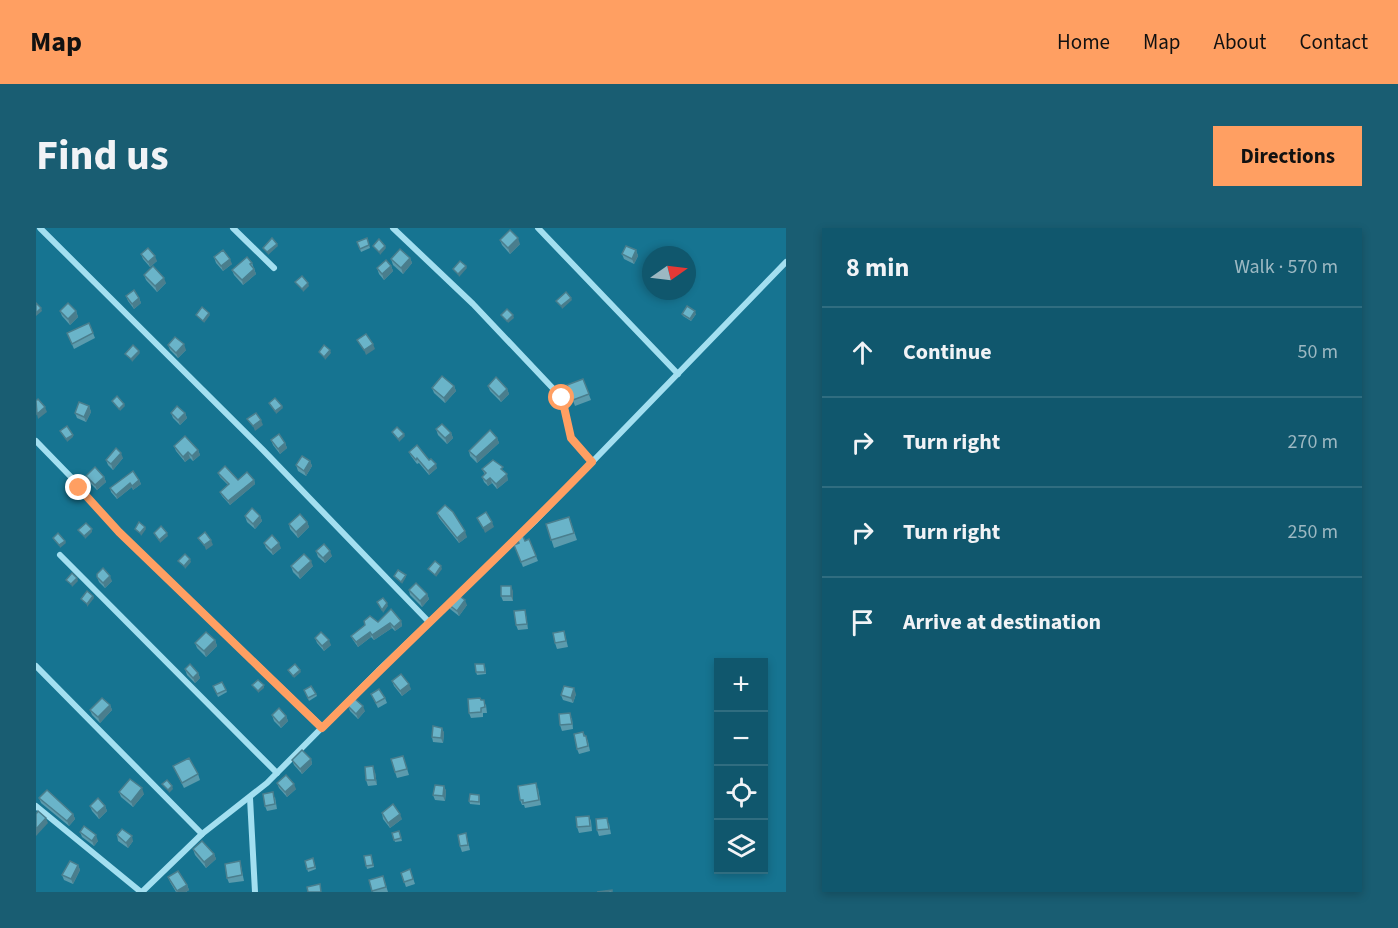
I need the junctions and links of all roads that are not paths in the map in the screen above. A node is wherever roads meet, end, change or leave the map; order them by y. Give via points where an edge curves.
1 (39, 228) edge
2 (233, 228) edge
3 (393, 228) edge
4 (538, 228) edge
5 (786, 262) edge
6 (274, 268) dead end
7 (678, 374) junction
8 (36, 441) edge
9 (592, 462) junction
10 (71, 477) dead end
11 (79, 488) dead end
12 (60, 555) dead end
13 (429, 622) junction
14 (36, 666) edge
15 (322, 728) junction
16 (277, 773) junction
17 (250, 798) junction
18 (36, 806) edge
19 (202, 834) junction
20 (141, 892) edge
21 (255, 892) edge

1 - 13 street via 263,450
2 - 6 street
3 - 9 street via 562,398 571,438
4 - 7 street
5 - 7 street
7 - 9 street
8 - 10 street
9 - 13 street
11 - 15 street via 119,532
12 - 16 street
13 - 15 street
14 - 19 street
15 - 16 street
16 - 17 street
17 - 19 street
17 - 21 street
18 - 20 street
19 - 20 street

